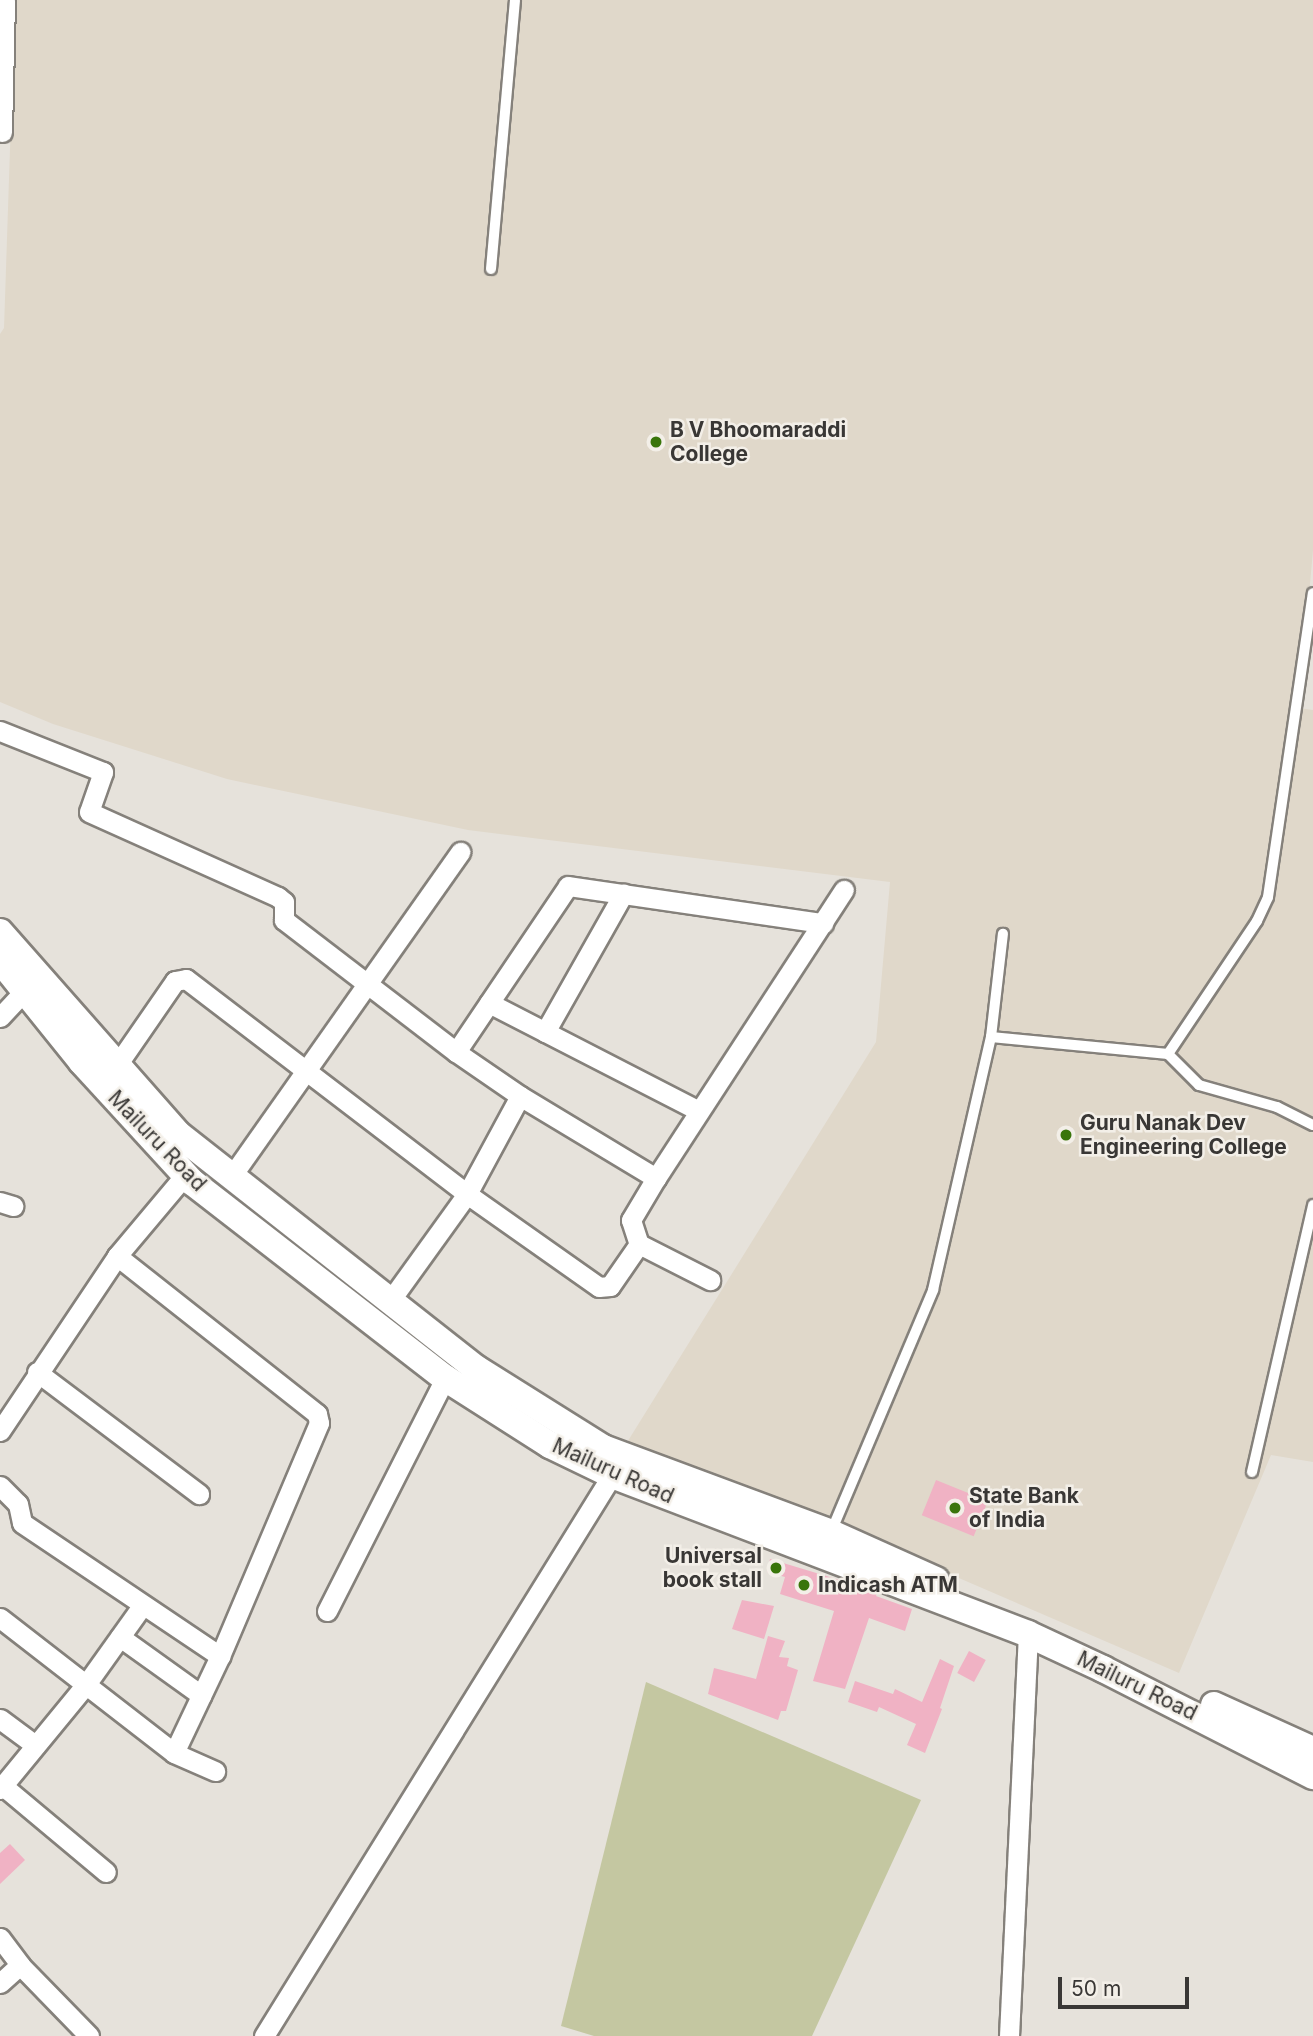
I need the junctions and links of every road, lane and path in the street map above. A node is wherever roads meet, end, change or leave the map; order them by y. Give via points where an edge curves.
1 (5, 0) edge
2 (515, 0) edge
3 (2, 132) dead end
4 (491, 268) dead end
5 (1313, 593) edge
6 (0, 731) edge
7 (460, 852) dead end
8 (844, 890) dead end
9 (623, 894) junction
10 (823, 923) junction
11 (0, 932) edge
12 (1003, 934) dead end
13 (0, 960) edge
14 (369, 986) junction
15 (24, 991) junction
16 (489, 1003) junction
17 (0, 1017) edge
18 (545, 1032) junction
19 (991, 1037) junction
20 (456, 1052) junction
21 (1168, 1054) junction
22 (117, 1065) junction
23 (307, 1070) junction
24 (520, 1096) junction
25 (699, 1111) junction
26 (1313, 1125) edge
27 (186, 1175) junction
28 (231, 1177) junction
29 (656, 1178) junction
30 (467, 1194) junction
31 (1313, 1205) edge
32 (639, 1244) junction
33 (117, 1256) junction
34 (710, 1280) dead end
35 (389, 1302) junction
36 (37, 1372) junction
37 (445, 1378) junction
38 (0, 1431) edge
39 (1252, 1472) dead end
40 (612, 1475) junction
41 (0, 1486) edge
42 (199, 1494) dead end
43 (828, 1544) junction
44 (142, 1606) junction
45 (327, 1611) dead end
46 (0, 1618) edge
47 (1028, 1634) junction
48 (120, 1637) junction
49 (220, 1656) junction
50 (87, 1683) junction
51 (201, 1695) junction
52 (0, 1719) edge
53 (35, 1745) junction
54 (1313, 1750) edge
55 (174, 1753) junction
56 (215, 1772) dead end
57 (1313, 1776) edge
58 (2, 1787) edge
59 (106, 1872) dead end
60 (0, 1938) edge
61 (20, 1965) junction
62 (0, 1983) edge
63 (89, 2036) edge
64 (264, 2036) edge
65 (1009, 2036) edge

1 - 3 street
2 - 4 lane
5 - 21 lane via 1268,897 1257,921
6 - 14 street via 103,772 89,812 278,897 284,902 284,920
7 - 14 street
8 - 10 street
9 - 10 street
9 - 16 street via 568,886
9 - 18 street
10 - 25 street
11 - 22 street
12 - 19 lane
13 - 15 street, Mailuru Road
14 - 20 street
14 - 23 street
15 - 17 street
15 - 27 street, Mailuru Road
16 - 18 street
16 - 20 street
18 - 25 street
19 - 21 lane
19 - 43 lane via 933,1290
20 - 24 street
21 - 26 lane via 1199,1086 1277,1107
22 - 23 street via 175,981 182,978
22 - 28 street via 178,1134
23 - 28 street
23 - 30 street
24 - 29 street
24 - 30 street
25 - 29 street
27 - 33 street
27 - 37 street, Mailuru Road
28 - 35 street
29 - 32 street via 631,1220
30 - 32 street via 600,1287 610,1286
30 - 35 street
31 - 39 lane
32 - 34 street
33 - 36 street
33 - 49 street via 317,1414 318,1431
35 - 43 street via 477,1369 592,1442
36 - 38 street
36 - 42 street
37 - 40 street, Mailuru Road via 550,1445
37 - 45 street
40 - 43 street, Mailuru Road
40 - 64 street
41 - 44 street via 18,1504 22,1523
43 - 47 street, Mailuru Road
43 - 54 street
44 - 48 street
44 - 49 street
46 - 50 street
47 - 57 street, Mailuru Road
47 - 65 street
48 - 50 street
48 - 51 street
49 - 51 street
50 - 53 street
50 - 55 street
51 - 55 street
52 - 53 street
53 - 58 street
55 - 56 street
58 - 59 street
60 - 61 street
61 - 62 street
61 - 63 street

